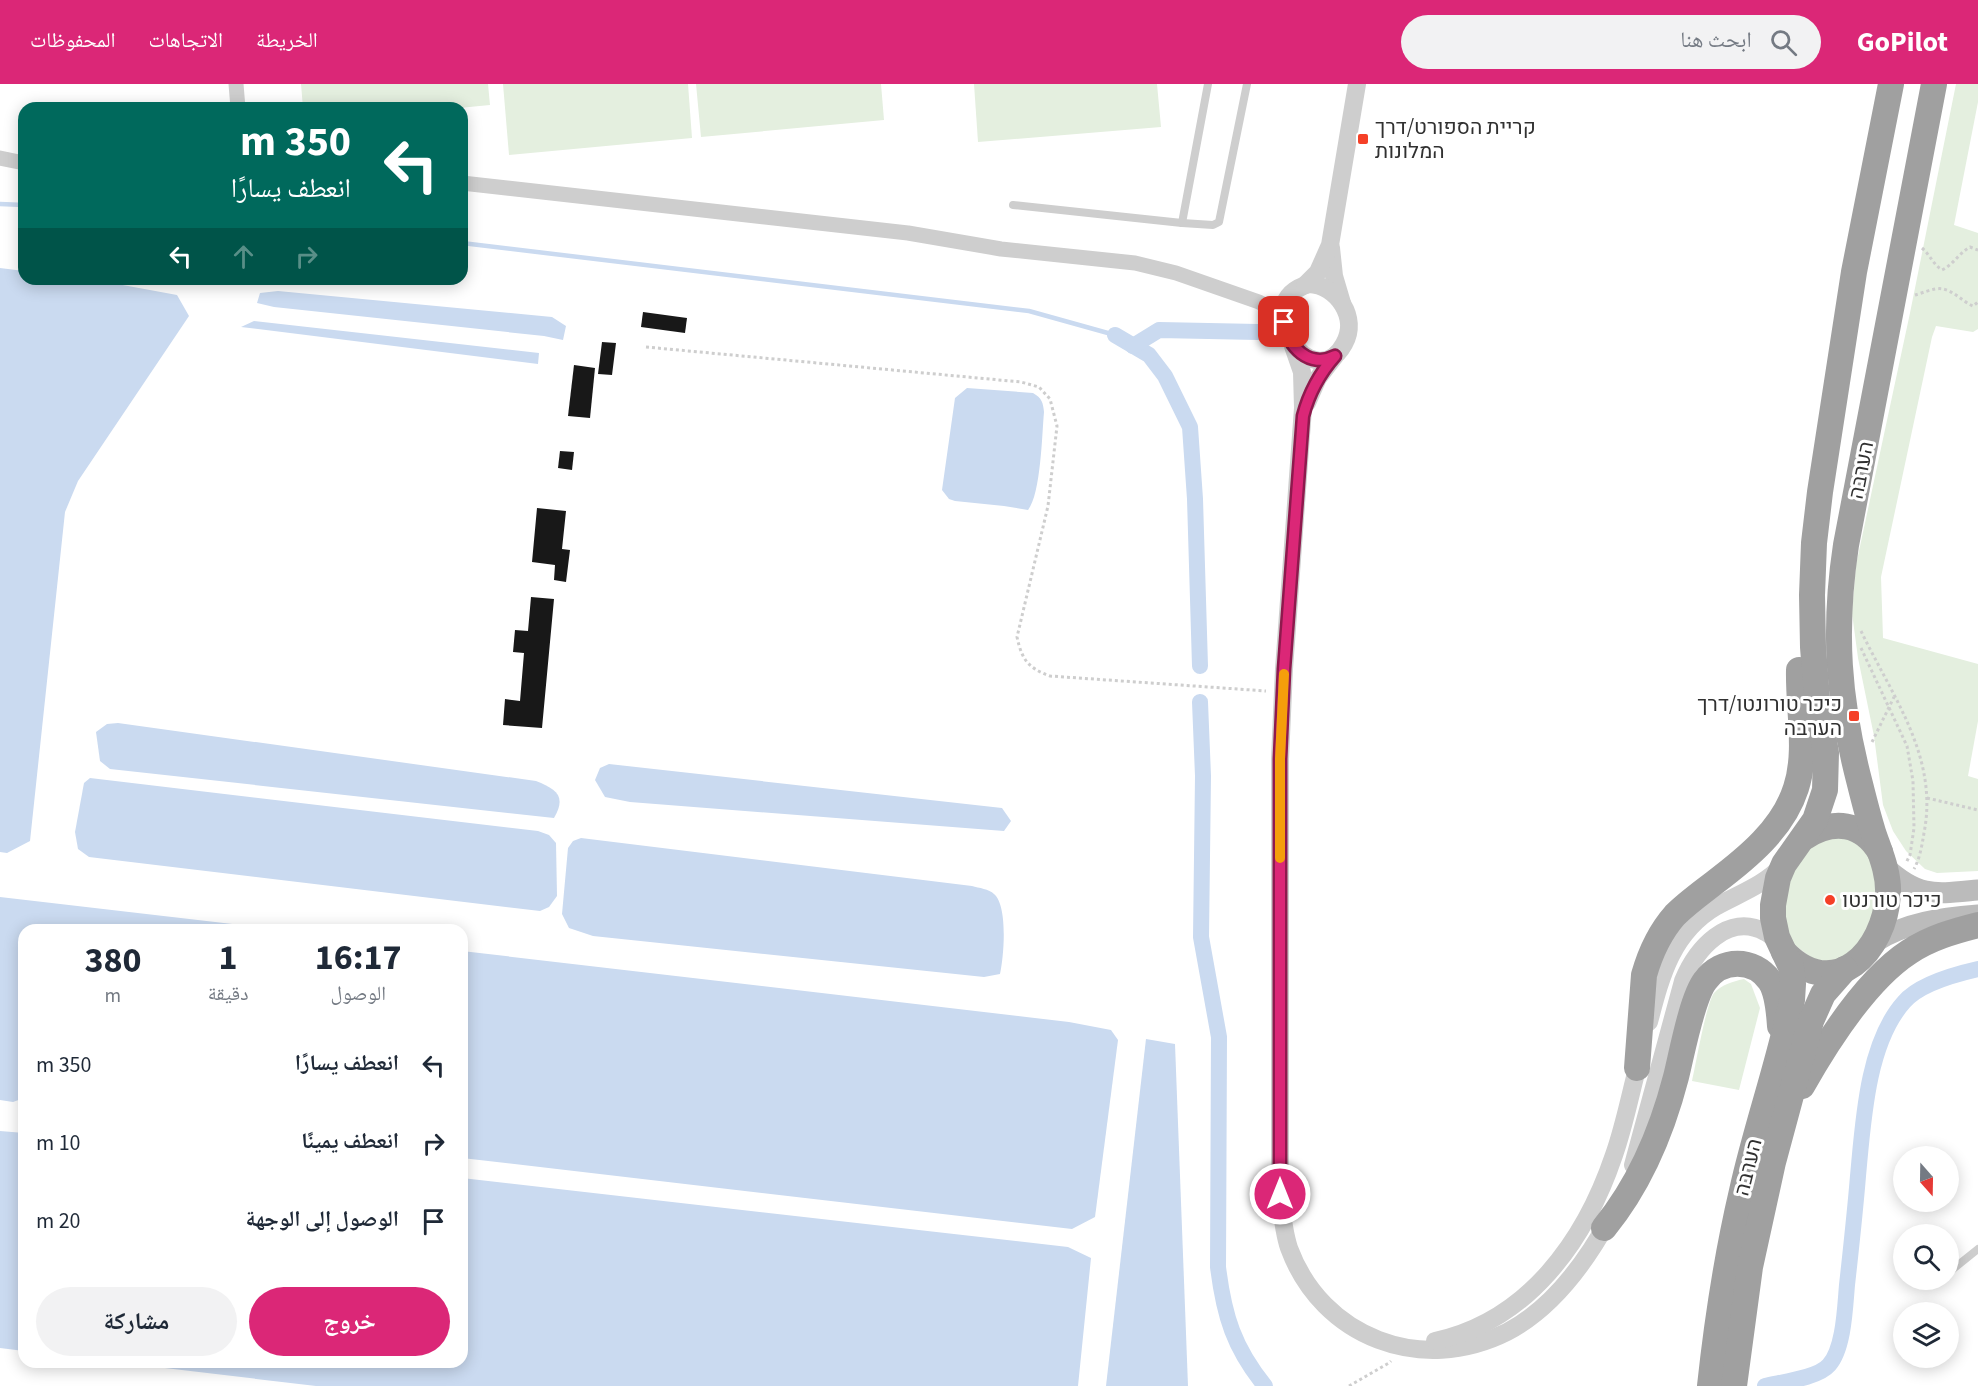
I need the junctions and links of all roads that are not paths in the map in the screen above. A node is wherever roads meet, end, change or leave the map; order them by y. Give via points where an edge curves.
1 (236, 84) edge
2 (1208, 84) edge
3 (1247, 84) edge
4 (1357, 84) edge
5 (1891, 84) edge
6 (1934, 84) edge
7 (238, 102) edge
8 (0, 158) edge
9 (18, 162) edge
10 (468, 184) edge
11 (1013, 205) dead end
12 (1182, 223) junction
13 (1330, 245) junction
14 (1305, 285) junction
15 (1288, 298) junction
16 (1259, 302) junction
17 (1342, 304) junction
18 (1284, 322) junction
19 (1293, 346) junction
20 (1335, 356) junction
21 (1303, 416) junction
22 (1813, 569) junction
23 (1805, 837) junction
24 (1784, 864) junction
25 (1893, 871) junction
26 (1978, 890) edge
27 (1978, 915) edge
28 (1978, 925) edge
29 (1875, 942) junction
30 (1782, 948) junction
31 (1845, 969) junction
32 (1779, 1050) junction
33 (1637, 1068) junction
34 (1785, 1118) junction
35 (1604, 1228) junction
36 (1978, 1249) edge
37 (1959, 1264) edge
38 (1398, 1345) junction
39 (1710, 1386) edge
40 (1734, 1386) edge

1 - 7 street
2 - 12 lane
3 - 12 lane via 1219,222
4 - 13 street
5 - 22 highway, הערבה via 1851,295 1820,492
6 - 25 highway, הערבה via 1846,545 1838,629 1841,690 1849,738 1860,785
8 - 9 street
10 - 16 street via 1135,263
11 - 12 lane
13 - 14 street via 1318,272
13 - 17 street
14 - 15 street
14 - 17 street via 1328,289
15 - 16 street via 1276,303
15 - 18 street
16 - 18 street
17 - 20 street via 1348,333
18 - 19 street
19 - 20 street via 1316,360
19 - 21 street via 1303,381
20 - 21 street via 1314,385
21 - 38 street via 1280,789 1282,1221 1299,1270 1330,1311 1372,1338
22 - 23 highway, הערבה via 1813,647 1827,779 1820,810
22 - 33 highway via 1801,648 1801,770 1797,787 1774,829 1675,916 1654,948 1644,975
23 - 24 highway, הערבה
23 - 25 highway via 1828,826 1850,827 1869,838
24 - 30 highway, הערבה via 1773,905 1774,928
24 - 33 street via 1757,886 1705,914 1676,943 1659,983
25 - 26 main road via 1921,891
25 - 29 highway, הערבה via 1887,879 1883,922
27 - 29 main road via 1911,924
28 - 34 highway via 1925,943 1901,957 1878,978 1834,1035
29 - 31 highway, הערבה via 1864,957
30 - 31 highway via 1795,963 1808,970 1822,973
30 - 32 highway, הערבה via 1791,967 1793,992
30 - 35 street via 1766,932 1737,927 1710,939 1690,965 1635,1160
31 - 34 highway, הערבה via 1815,1009
32 - 35 highway via 1778,1010 1771,982 1751,966 1739,963 1714,970 1703,982 1696,1000 1670,1101 1655,1140 1626,1198
32 - 39 highway, הערבה via 1734,1226
33 - 38 street via 1601,1189 1575,1238 1550,1271 1518,1303 1478,1328 1427,1343
34 - 40 highway, הערבה via 1757,1231
35 - 38 street via 1577,1270 1548,1302 1509,1331 1487,1341 1442,1351
36 - 37 lane

